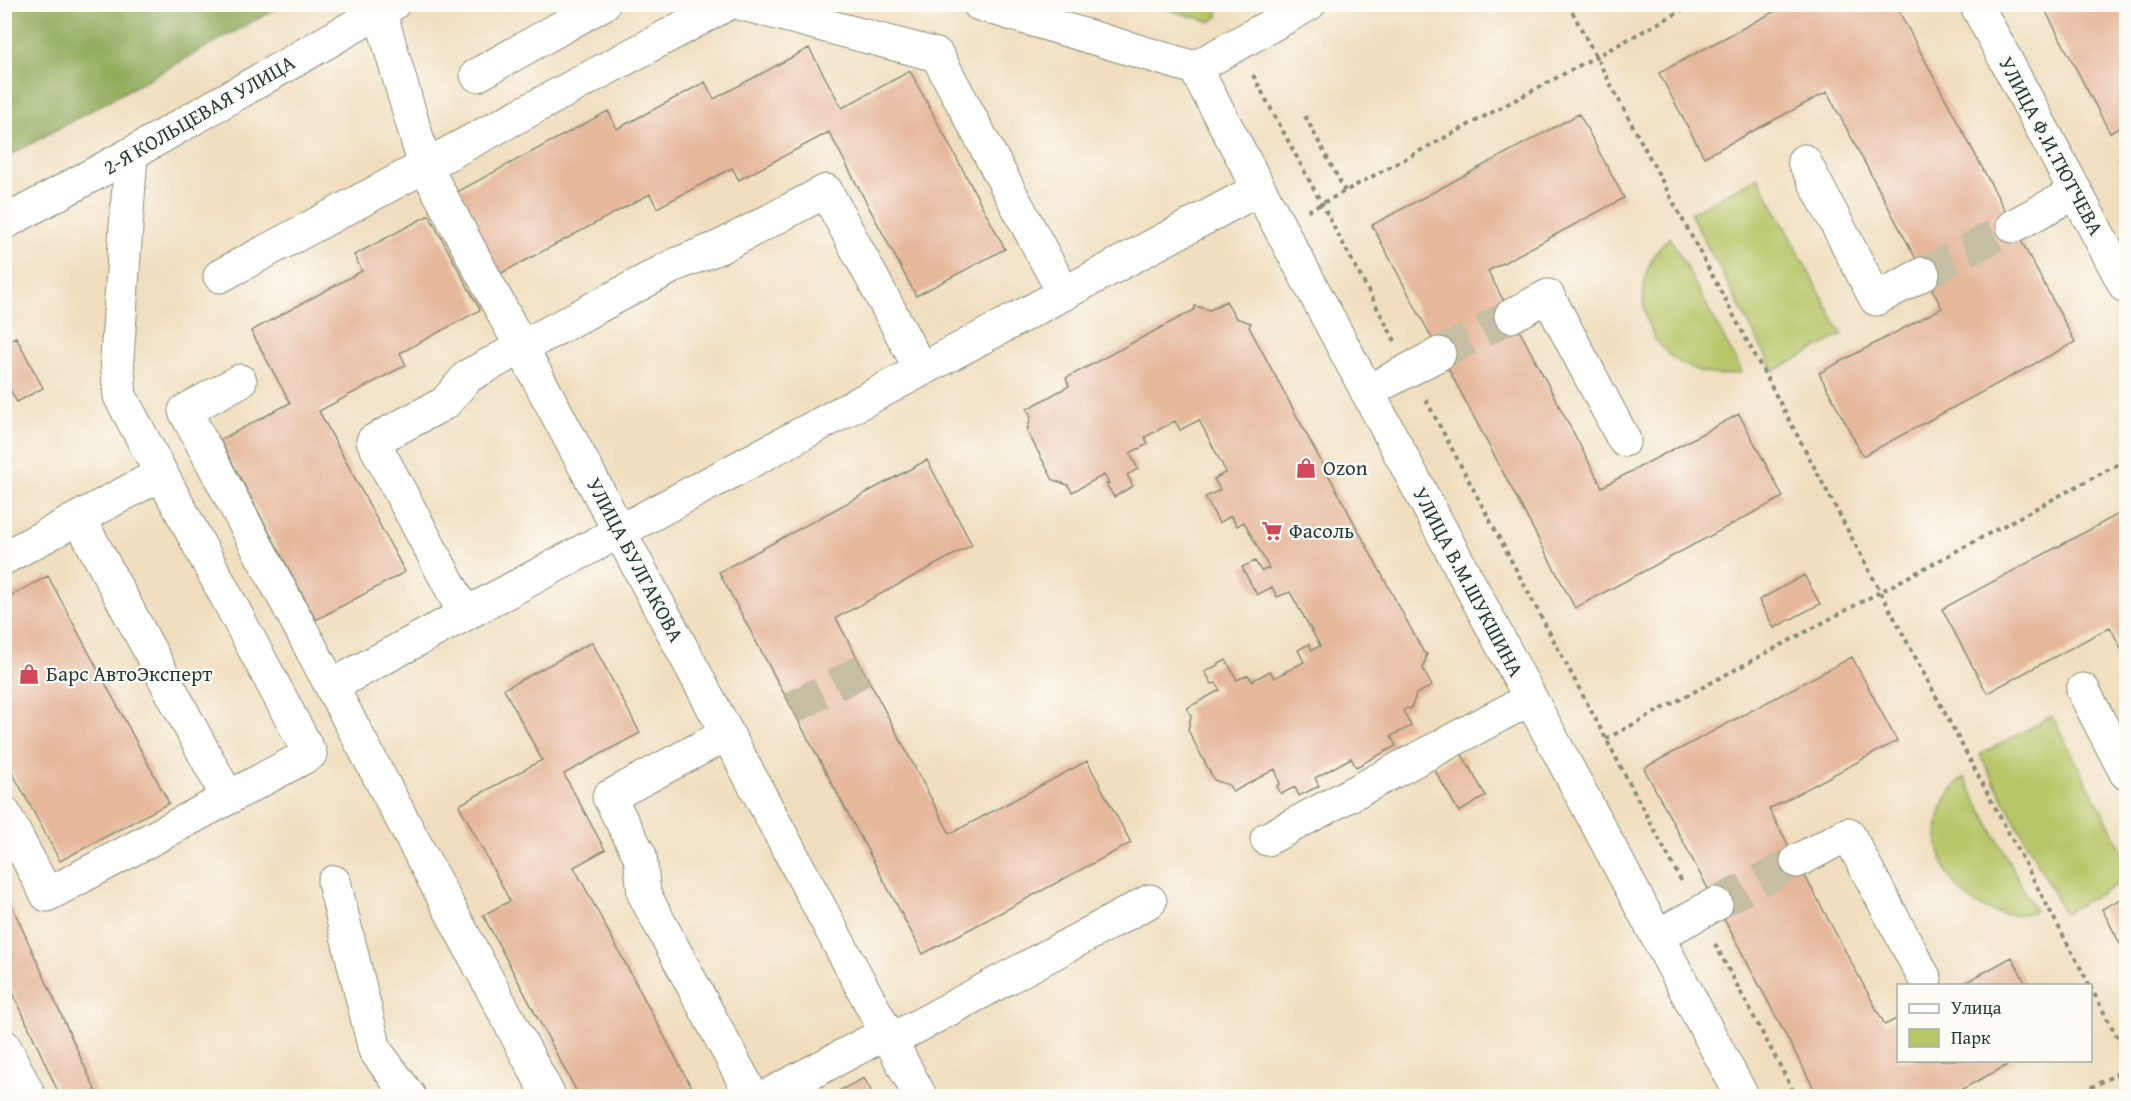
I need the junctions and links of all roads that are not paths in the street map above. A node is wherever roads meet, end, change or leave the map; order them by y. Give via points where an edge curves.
1 (603, 4) edge
2 (727, 4) edge
3 (743, 4) edge
4 (979, 4) edge
5 (1309, 4) edge
6 (1976, 4) edge
7 (387, 8) edge
8 (1195, 68) junction
9 (477, 75) dead end
10 (131, 154) junction
11 (1804, 161) dead end
12 (425, 166) junction
13 (1259, 189) junction
14 (2076, 192) junction
15 (4, 223) edge
16 (2013, 226) tunnel mouth
17 (1923, 274) tunnel mouth
18 (220, 276) dead end
19 (2127, 287) edge
20 (1064, 294) junction
21 (1511, 316) tunnel mouth
22 (521, 347) junction
23 (1439, 354) tunnel mouth
24 (921, 370) junction
25 (240, 381) dead end
26 (1367, 392) junction
27 (1624, 440) dead end
28 (162, 474) junction
29 (79, 518) junction
30 (620, 531) junction
31 (4, 558) edge
32 (465, 614) junction
33 (331, 686) junction
34 (2083, 690) dead end
35 (1530, 699) junction
36 (727, 734) junction
37 (2127, 772) edge
38 (228, 798) junction
39 (4, 813) edge
40 (1267, 839) dead end
41 (1797, 861) tunnel mouth
42 (334, 882) dead end
43 (1150, 901) dead end
44 (1707, 909) tunnel mouth
45 (1657, 936) junction
46 (1925, 979) dead end
47 (888, 1037) junction
48 (4, 1046) edge
49 (29, 1096) edge
50 (409, 1096) edge
51 (549, 1096) edge
52 (752, 1096) edge
53 (767, 1096) edge
54 (920, 1096) edge
55 (1742, 1096) edge

1 - 9 street
2 - 12 street
3 - 20 street via 936,55
4 - 8 street
5 - 8 street
6 - 14 street, УЛИЦА Ф.И.ТЮТЧЕВА
7 - 10 street, 2-Я КОЛЬЦЕВАЯ УЛИЦА
7 - 12 street, УЛИЦА БУЛГАКОВА
8 - 13 street, УЛИЦА В.М.ШУКШИНА
10 - 15 street, 2-Я КОЛЬЦЕВАЯ УЛИЦА
10 - 28 street via 117,358 120,396
11 - 17 street via 1876,299
12 - 18 street
12 - 22 street, УЛИЦА БУЛГАКОВА
13 - 20 street
13 - 26 street, УЛИЦА В.М.ШУКШИНА
14 - 16 street
14 - 19 street, УЛИЦА Ф.И.ТЮТЧЕВА
20 - 24 street
21 - 27 street via 1548,296
22 - 24 street via 826,191
22 - 30 street, УЛИЦА БУЛГАКОВА
22 - 32 street via 468,376 445,403 374,441
23 - 26 street
24 - 30 street
25 - 33 street via 184,411
26 - 35 street, УЛИЦА В.М.ШУКШИНА
28 - 29 street
28 - 38 street via 310,754
29 - 31 street
29 - 38 street
30 - 32 street
30 - 36 street, УЛИЦА БУЛГАКОВА
32 - 33 street
33 - 51 street
34 - 37 street
35 - 40 street
35 - 45 street, УЛИЦА В.М.ШУКШИНА
36 - 47 street, УЛИЦА БУЛГАКОВА
36 - 52 street via 609,797 640,856 644,894
38 - 39 street via 47,895
41 - 46 street via 1848,834
42 - 50 street via 375,1050
43 - 47 street
44 - 45 street
45 - 55 street, УЛИЦА В.М.ШУКШИНА
47 - 53 street
47 - 54 street, УЛИЦА БУЛГАКОВА
48 - 49 street

